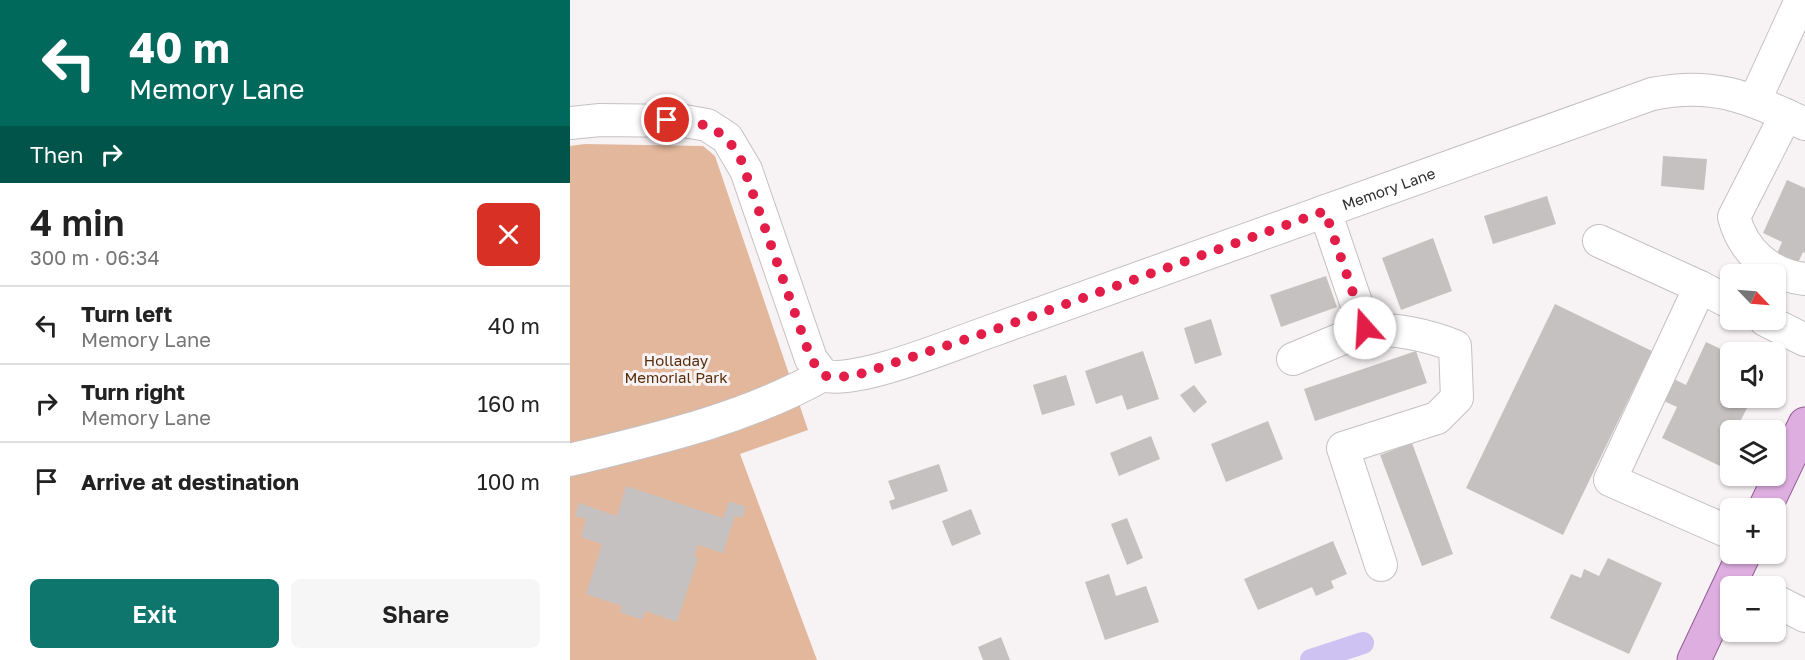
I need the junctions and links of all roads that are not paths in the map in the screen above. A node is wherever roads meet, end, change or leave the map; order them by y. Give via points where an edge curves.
1 (1801, 0) edge
2 (1755, 100) junction
3 (1796, 119) edge
4 (570, 123) edge
5 (1325, 211) junction
6 (1599, 241) dead end
7 (1805, 279) edge
8 (1700, 287) junction
9 (1720, 297) edge
10 (1365, 328) junction
11 (1785, 330) edge
12 (1805, 340) edge
13 (1293, 359) dead end
14 (823, 375) junction
15 (1805, 424) edge
16 (570, 460) edge
17 (1770, 498) edge
18 (1720, 528) edge
19 (1381, 565) dead end
20 (1741, 573) edge
21 (1786, 606) edge
22 (1805, 616) edge
23 (1694, 660) edge

1 - 2 street
2 - 3 street, Memory Lane
2 - 5 street, Memory Lane via 1701,88 1652,94
3 - 7 street via 1734,217 1740,238 1761,263
4 - 14 street via 684,121 707,125 726,138 746,170 811,359
5 - 10 street
5 - 14 street, Memory Lane via 897,363 845,377
6 - 8 street
8 - 9 street
8 - 18 street via 1610,480
10 - 13 street
10 - 19 street via 1430,336 1455,346 1457,398 1437,418 1343,448
11 - 12 street
14 - 16 street via 794,391 681,433
15 - 17 main road
20 - 23 main road
21 - 22 street

